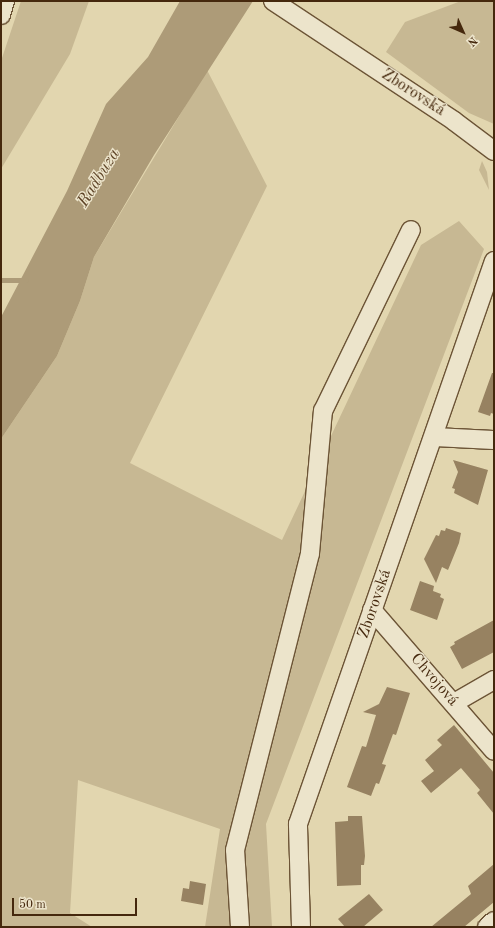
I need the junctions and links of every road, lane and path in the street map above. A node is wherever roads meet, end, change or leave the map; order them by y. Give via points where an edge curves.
1 (5, 1) edge
2 (273, 1) edge
3 (1, 15) edge
4 (494, 150) edge
5 (411, 230) dead end
6 (494, 261) edge
7 (489, 284) edge
8 (434, 437) junction
9 (494, 440) edge
10 (372, 610) junction
11 (494, 680) edge
12 (454, 703) junction
13 (494, 751) edge
14 (494, 921) edge
15 (240, 927) edge
16 (301, 927) edge
17 (487, 927) edge

1 - 3 street
2 - 4 street, Zborovská
5 - 15 street via 323,411 310,553 235,850
6 - 7 street, Zborovská
7 - 8 street, Zborovská
8 - 9 street
8 - 10 street, Zborovská
10 - 12 street, Chvojová
10 - 16 street, Zborovská via 298,824
11 - 12 street
12 - 13 street, Chvojová
14 - 17 street

